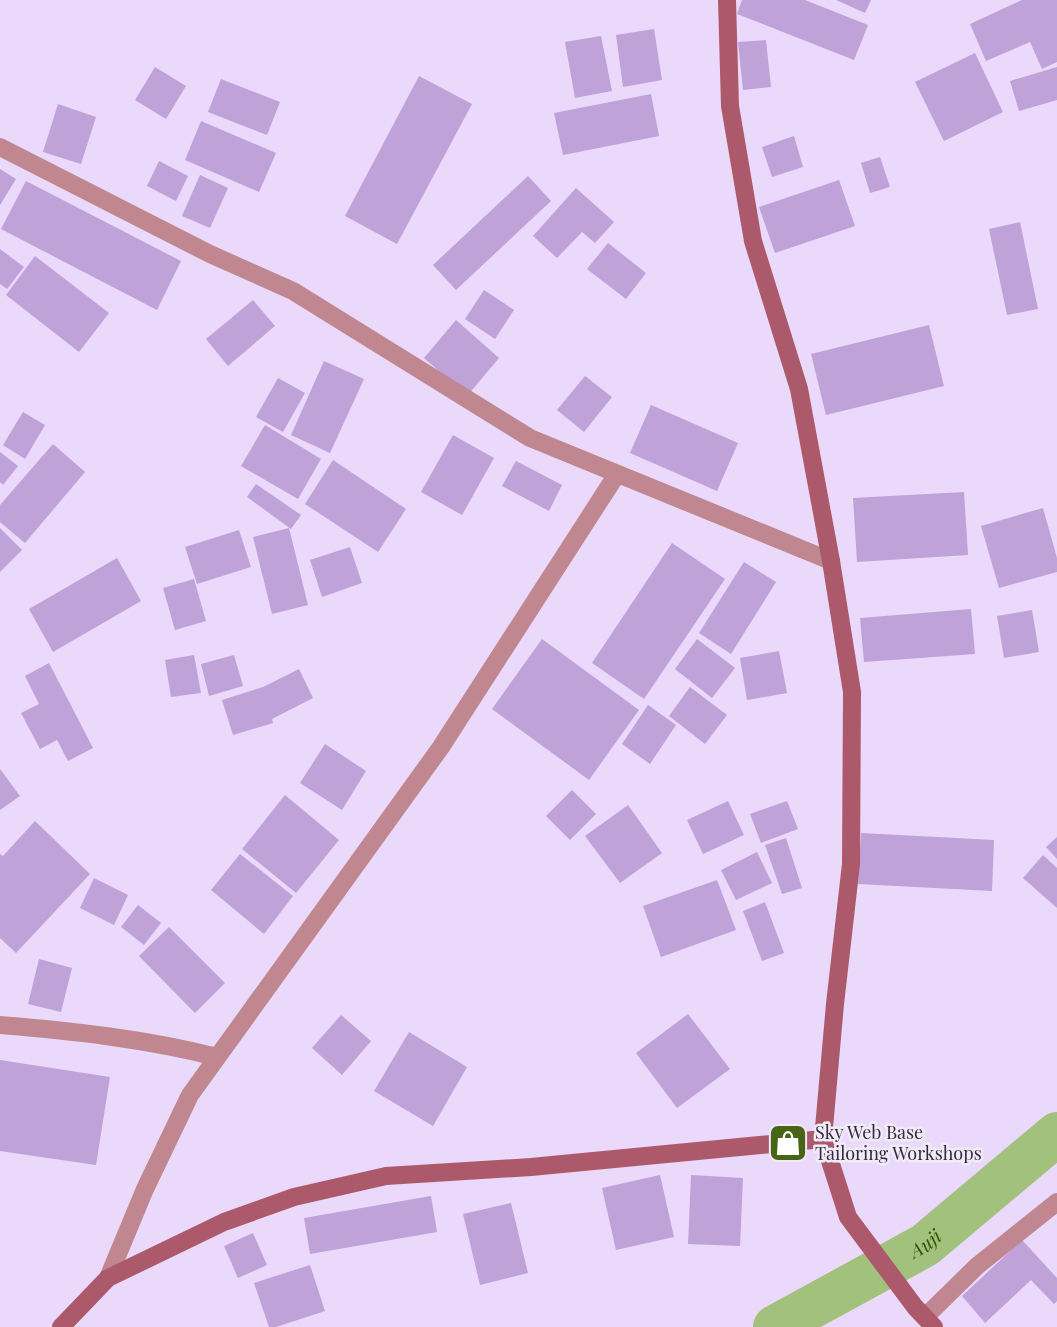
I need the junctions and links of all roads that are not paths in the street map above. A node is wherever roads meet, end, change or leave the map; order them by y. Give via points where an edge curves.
1 (727, 0) edge
2 (0, 147) edge
3 (617, 474) junction
4 (831, 561) junction
5 (0, 1025) edge
6 (217, 1057) junction
7 (823, 1139) junction
8 (1057, 1202) edge
9 (108, 1278) junction
10 (925, 1317) edge
11 (61, 1327) edge

1 - 4 street via 730,106 753,241 799,389
2 - 3 street via 293,291 530,438
3 - 4 street
3 - 6 street via 441,747
4 - 7 street via 852,692 851,864
5 - 6 street via 172,1045
6 - 9 street via 190,1095
7 - 9 street via 386,1176 294,1197 224,1222
7 - 10 street via 849,1217
8 - 10 street via 977,1266
9 - 11 street

